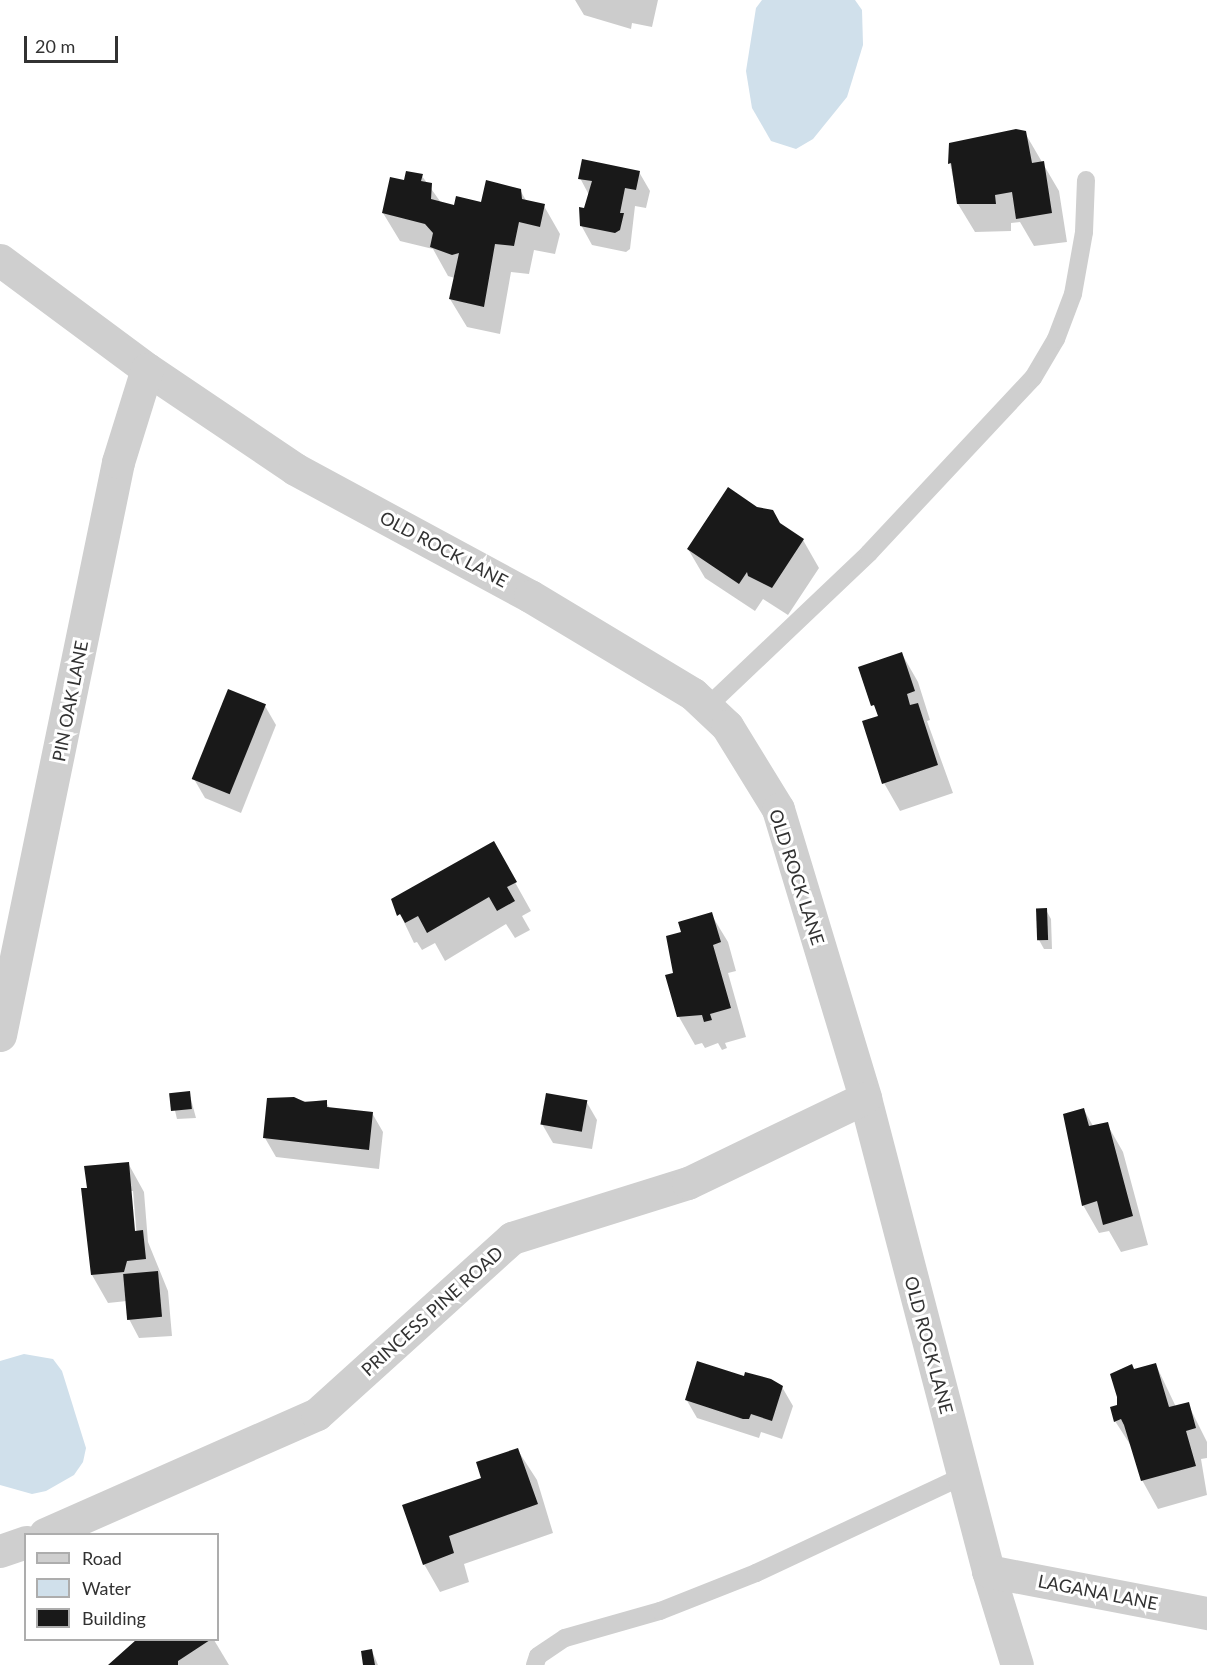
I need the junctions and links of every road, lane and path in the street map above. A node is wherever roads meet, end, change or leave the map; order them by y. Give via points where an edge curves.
1 (1086, 180) dead end
2 (0, 260) edge
3 (147, 369) junction
4 (707, 707) junction
5 (0, 1035) edge
6 (865, 1098) junction
7 (963, 1476) junction
8 (47, 1533) edge
9 (24, 1543) edge
10 (0, 1551) edge
11 (988, 1571) junction
12 (1207, 1613) edge
13 (535, 1665) edge
14 (1017, 1665) edge

1 - 4 lane via 1084,232 1073,294 1056,339 1033,378 869,553
2 - 3 street, OLD ROCK LANE
3 - 4 street, OLD ROCK LANE via 295,469 530,596 693,694
3 - 5 street, PIN OAK LANE via 118,462
4 - 6 street, OLD ROCK LANE via 727,726 778,809
6 - 7 street, OLD ROCK LANE
6 - 8 street, PRINCESS PINE ROAD via 688,1183 512,1238 317,1414
7 - 11 street, OLD ROCK LANE
7 - 13 lane via 745,1577 660,1611 565,1638 538,1656
9 - 10 street
11 - 12 street, LAGANA LANE
11 - 14 street, OLD ROCK LANE

